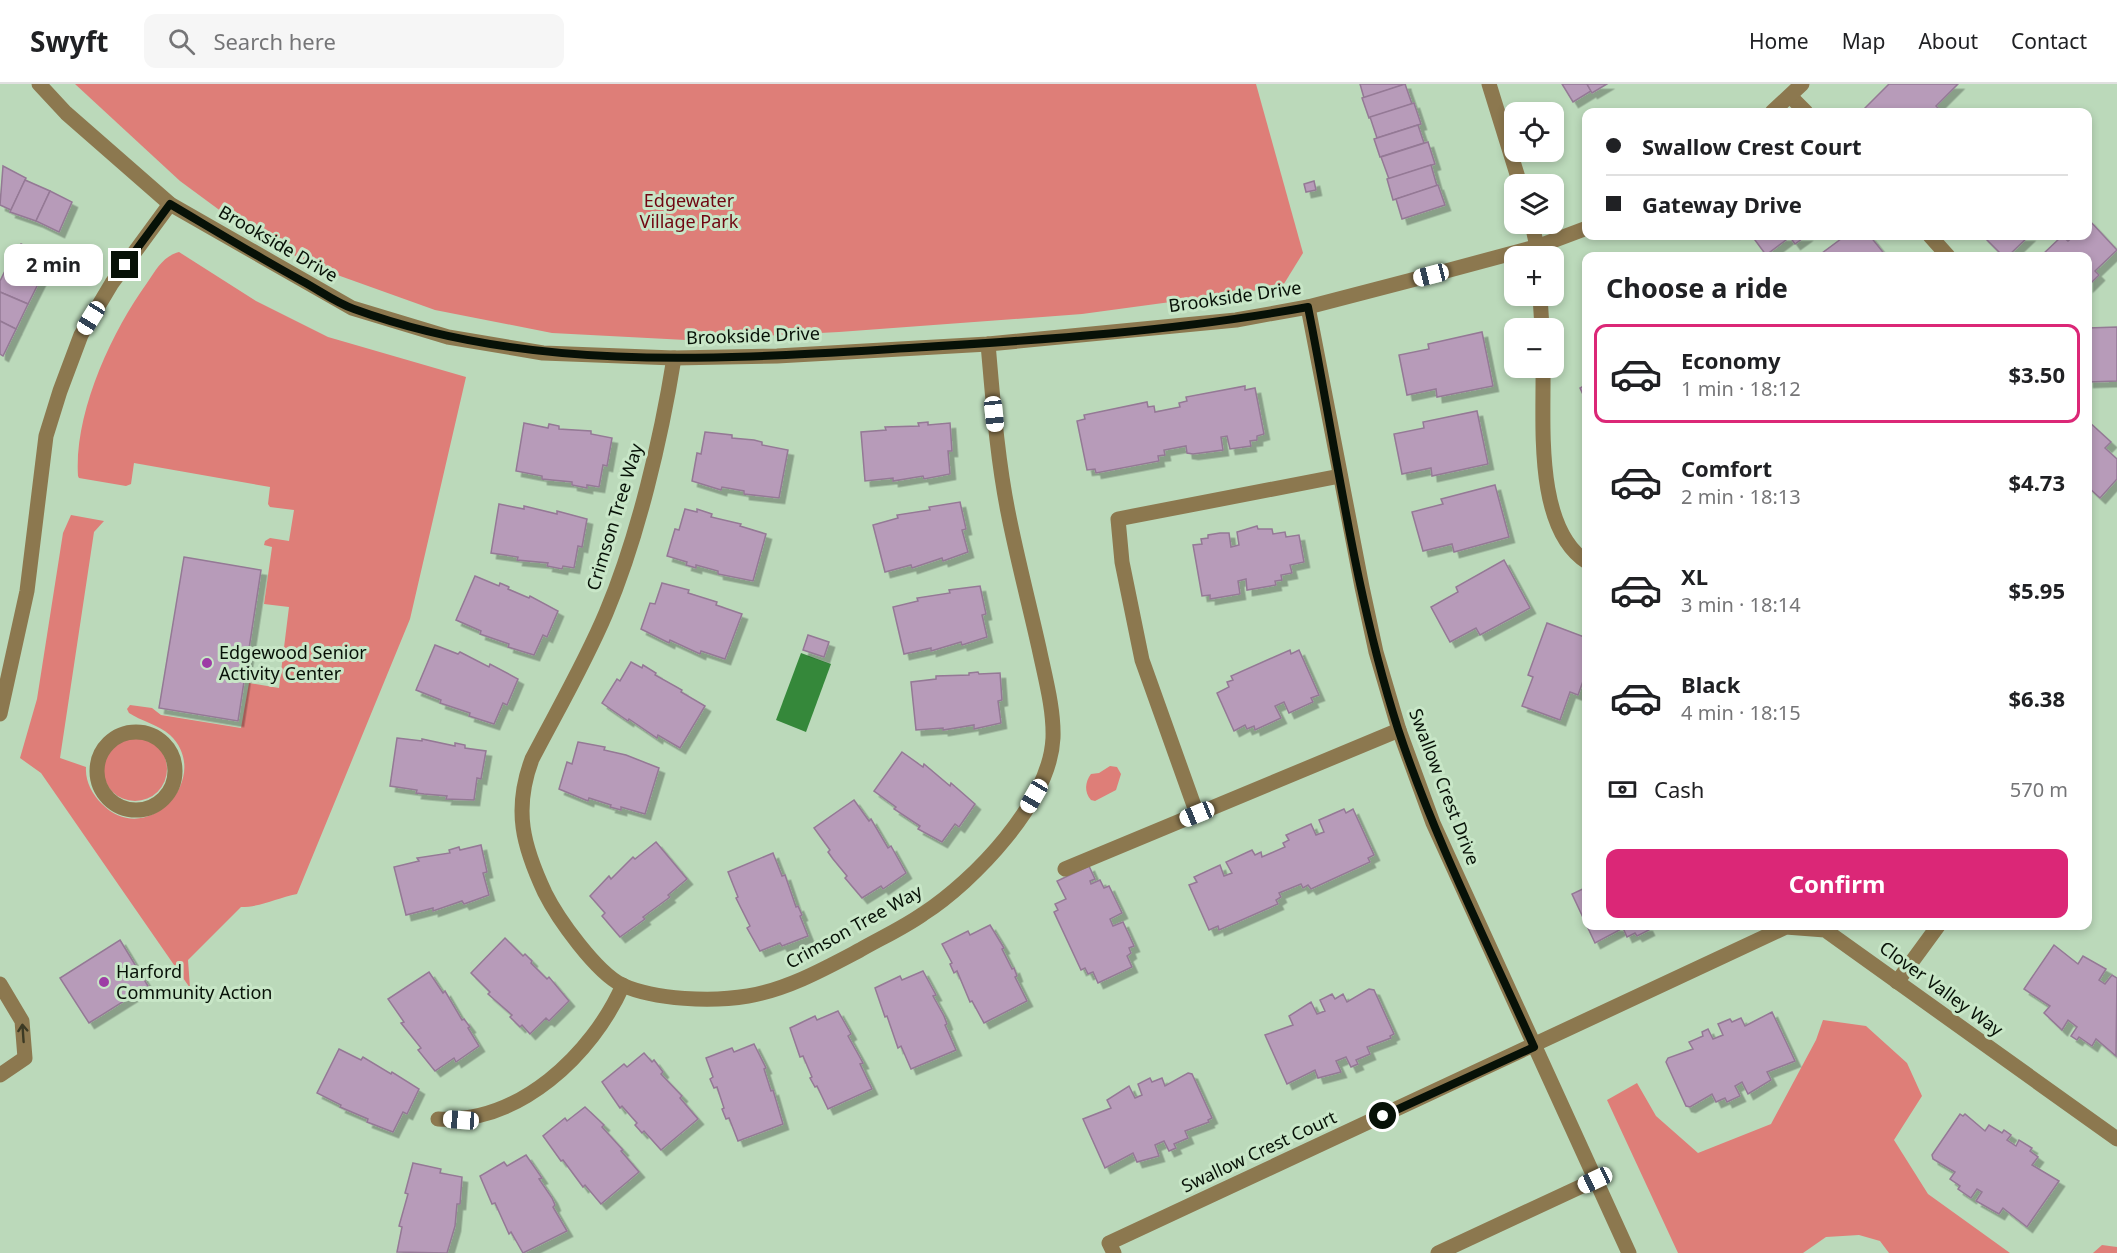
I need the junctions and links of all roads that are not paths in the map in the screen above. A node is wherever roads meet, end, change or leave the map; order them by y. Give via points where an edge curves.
1 (39, 84) edge
2 (1489, 84) edge
3 (1802, 84) edge
4 (1791, 97) junction
5 (1777, 108) edge
6 (1802, 108) edge
7 (1517, 174) edge
8 (170, 204) junction
9 (1582, 230) edge
10 (1934, 240) edge
11 (1549, 246) edge
12 (1944, 252) edge
13 (1504, 259) edge
14 (1308, 307) junction
15 (988, 344) junction
16 (674, 358) junction
17 (1543, 378) edge
18 (1341, 476) junction
19 (1582, 557) edge
20 (0, 714) edge
21 (1399, 730) junction
22 (98, 783) joint
23 (1197, 814) junction
24 (1065, 869) dead end
25 (1780, 930) edge
26 (1825, 930) edge
27 (1935, 930) edge
28 (1897, 982) junction
29 (0, 984) edge
30 (623, 985) junction
31 (1534, 1047) junction
32 (0, 1075) edge
33 (438, 1119) dead end
34 (2117, 1139) edge
35 (1595, 1180) junction
36 (1114, 1253) edge
37 (1438, 1253) edge
38 (1629, 1253) edge

1 - 8 street, Brookside Drive via 66,113
2 - 7 street
3 - 4 street
4 - 5 street
4 - 6 street
8 - 16 street, Brookside Drive via 362,312 448,337 543,353
8 - 20 street via 112,284 81,335 60,391 46,436 27,591
9 - 11 street, Brookside Drive
10 - 12 street
13 - 14 street, Brookside Drive
14 - 15 street, Brookside Drive via 1236,320
14 - 18 street, Swallow Crest Drive
15 - 16 street, Brookside Drive
15 - 30 street, Crimson Tree Way via 1004,489 1048,687 1053,739 1041,783 1026,810 1007,839 924,914 794,984 726,998 664,996
16 - 30 street, Crimson Tree Way via 664,423 606,612 523,783 521,815 526,849 554,910 609,976
17 - 19 street via 1551,509 1568,543
18 - 21 street, Swallow Crest Drive via 1376,652
18 - 23 street via 1118,519 1122,562 1142,660
21 - 23 street
21 - 31 street, Swallow Crest Drive via 1433,823
22 - 22 street via 117,806 146,809 169,793 175,765 161,740 148,733 119,734 100,755
23 - 24 street
25 - 31 street, Clover Valley Way
26 - 28 street, Clover Valley Way
27 - 28 street
28 - 34 street, Clover Valley Way
32 -> 29 street via 25,1058 22,1021
30 - 33 street via 601,1027 543,1087 489,1112 461,1120
31 - 35 street, Swallow Crest Drive
31 - 36 street, Swallow Crest Court via 1109,1243
35 - 37 street
35 - 38 street, Swallow Crest Drive

